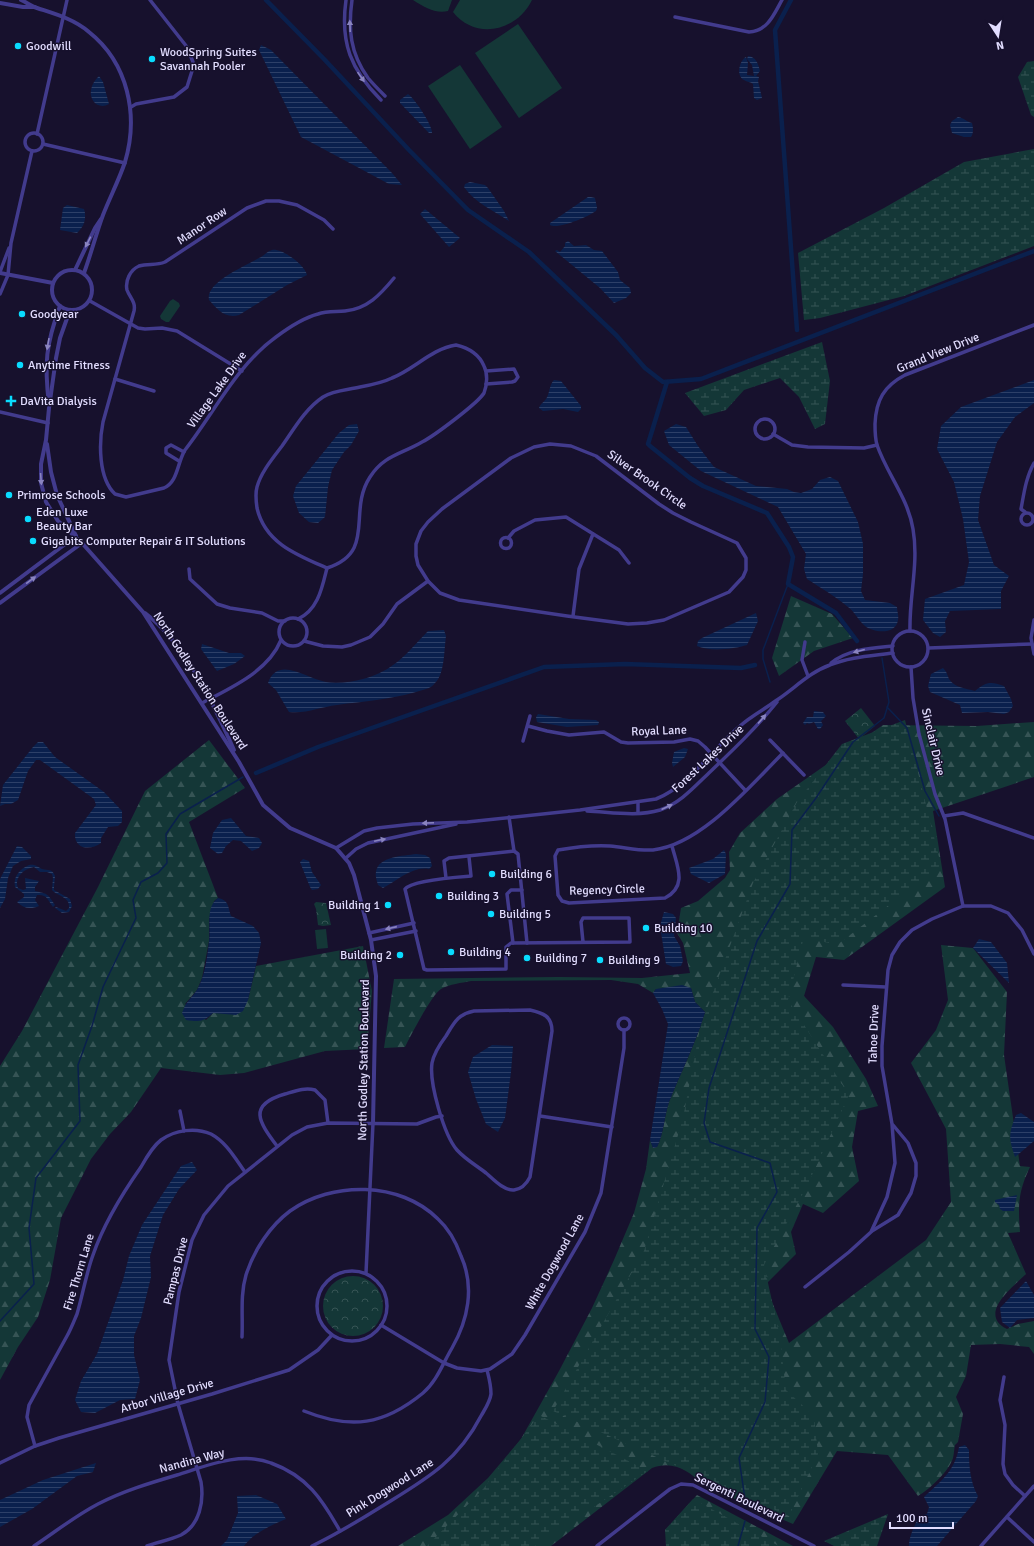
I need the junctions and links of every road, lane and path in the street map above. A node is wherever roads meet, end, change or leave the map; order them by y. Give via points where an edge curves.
1 (20, 0) edge
2 (67, 0) edge
3 (150, 0) edge
4 (346, 0) edge
5 (352, 0) edge
6 (782, 0) edge
7 (0, 3) edge
8 (35, 7) junction
9 (63, 16) junction
10 (675, 17) dead end
11 (385, 96) dead end
12 (381, 100) dead end
13 (131, 107) junction
14 (37, 134) junction
15 (43, 144) junction
16 (32, 151) junction
17 (125, 162) junction
18 (103, 217) junction
19 (333, 229) dead end
20 (11, 243) junction
21 (75, 270) junction
22 (0, 272) edge
23 (84, 273) junction
24 (8, 275) junction
25 (394, 278) dead end
26 (53, 283) junction
27 (0, 294) edge
28 (90, 301) junction
29 (60, 306) junction
30 (70, 310) junction
31 (130, 325) junction
32 (1034, 325) edge
33 (242, 371) junction
34 (486, 371) junction
35 (115, 379) junction
36 (486, 384) junction
37 (154, 391) dead end
38 (49, 408) junction
39 (0, 412) edge
40 (48, 423) junction
41 (773, 434) junction
42 (46, 440) junction
43 (877, 445) junction
44 (184, 452) junction
45 (179, 461) junction
46 (1034, 463) edge
47 (1025, 512) dead end
48 (593, 534) junction
49 (76, 536) junction
50 (508, 538) dead end
51 (82, 542) junction
52 (629, 562) dead end
53 (327, 568) junction
54 (189, 569) dead end
55 (428, 581) junction
56 (0, 593) edge
57 (0, 603) edge
58 (143, 612) junction
59 (306, 616) junction
60 (573, 616) junction
61 (298, 619) junction
62 (1034, 620) edge
63 (278, 621) junction
64 (285, 621) junction
65 (305, 624) junction
66 (280, 628) junction
67 (910, 631) junction
68 (307, 636) junction
69 (281, 640) junction
70 (304, 641) junction
71 (310, 641) junction
72 (805, 642) dead end
73 (286, 644) junction
74 (1032, 644) junction
75 (893, 646) junction
76 (278, 648) junction
77 (928, 648) junction
78 (893, 653) junction
79 (1034, 654) edge
80 (828, 665) junction
81 (912, 667) junction
82 (808, 676) junction
83 (211, 698) junction
84 (779, 699) junction
85 (202, 703) junction
86 (530, 716) dead end
87 (528, 726) junction
88 (523, 740) dead end
89 (770, 740) dead end
90 (783, 753) junction
91 (711, 755) junction
92 (239, 762) junction
93 (719, 763) junction
94 (804, 776) dead end
95 (745, 790) junction
96 (638, 802) junction
97 (580, 810) junction
98 (638, 813) junction
99 (509, 817) junction
100 (944, 817) junction
101 (467, 822) junction
102 (1034, 838) edge
103 (672, 846) junction
104 (336, 848) junction
105 (514, 851) junction
106 (469, 856) junction
107 (346, 858) junction
108 (446, 878) junction
109 (522, 890) junction
110 (963, 906) junction
111 (414, 923) junction
112 (416, 931) junction
113 (369, 933) junction
114 (371, 940) junction
115 (583, 942) junction
116 (513, 943) junction
117 (527, 943) junction
118 (1034, 954) edge
119 (842, 984) dead end
120 (886, 987) junction
121 (624, 1030) dead end
122 (180, 1111) dead end
123 (442, 1116) junction
124 (540, 1116) junction
125 (328, 1123) junction
126 (373, 1123) junction
127 (892, 1124) junction
128 (612, 1127) junction
129 (184, 1131) junction
130 (277, 1146) junction
131 (245, 1172) junction
132 (371, 1190) junction
133 (871, 1232) junction
134 (366, 1273) junction
135 (805, 1287) dead end
136 (381, 1326) junction
137 (332, 1335) junction
138 (242, 1337) dead end
139 (444, 1363) junction
140 (487, 1370) junction
141 (1004, 1377) dead end
142 (178, 1404) junction
143 (304, 1411) dead end
144 (36, 1446) junction
145 (0, 1463) edge
146 (197, 1469) junction
147 (1034, 1486) edge
148 (1025, 1496) junction
149 (1006, 1517) junction
150 (340, 1531) junction
151 (1034, 1542) edge
152 (599, 1545) edge
153 (34, 1546) edge
154 (147, 1546) edge
155 (312, 1546) edge
156 (814, 1546) edge
157 (981, 1546) edge

1 - 8 street
2 - 9 street
3 - 13 street via 187,47 193,62 192,71 187,87 174,97
4 -> 12 street via 344,20 349,54 358,74
11 -> 5 street via 369,79 354,53 349,24
6 - 10 street via 764,28 755,32
7 - 8 street
8 - 9 street
9 - 13 street via 90,32 105,47 123,77
9 - 14 street
13 - 17 street via 132,126
14 - 15 street via 43,139
14 - 16 street via 29,135 26,140 28,148
15 - 16 street via 40,149
15 - 17 street
16 - 20 street
17 - 18 street
18 -> 21 street
18 - 23 street
19 - 31 street, Manor Row via 317,216 290,203 268,201 250,206 165,262 158,265 142,265 134,270 127,282 135,306
20 - 22 street
20 - 24 street
21 - 23 street
21 - 26 street via 62,273
22 - 24 street
23 - 28 street via 92,286
24 - 26 street
24 - 27 street
25 - 33 street, Village Lake Drive via 379,295 364,306 320,313 302,320 265,345
26 - 29 street via 53,296
28 - 30 street via 81,309
28 - 31 street
29 - 30 street
29 -> 38 street, North Godley Station Boulevard via 49,338 46,358
30 - 38 street, North Godley Station Boulevard via 60,338
31 - 33 street via 143,329 162,328 177,332
31 - 35 street, Village Lake Drive
32 - 43 street, Grand View Drive via 914,371 893,383 883,392 876,410
33 - 44 street, Village Lake Drive
34 - 36 street
34 - 36 street via 514,369 518,377 512,382
34 - 53 street via 482,361 471,351 458,345 447,346 393,378 330,393 308,410 267,467 256,488 255,500 259,517 272,538 289,550
35 - 37 street
35 - 45 street, Village Lake Drive via 102,422 100,442 102,466 112,491 126,497 166,488 174,480
36 - 53 street via 478,401 439,432 422,443 388,458 376,468 360,497 357,541 354,549 344,560
38 - 40 street, North Godley Station Boulevard
39 - 40 street
40 - 42 street, North Godley Station Boulevard
41 - 41 street via 775,427 770,421 762,419 756,425 755,432 759,437 765,439
41 - 43 street via 792,445 808,447 864,448
42 - 49 street, North Godley Station Boulevard via 57,495
42 -> 49 street, North Godley Station Boulevard via 40,473 43,492 58,521
43 - 67 street, Grand View Drive via 905,502 913,528 916,561 909,612
44 - 45 street, Village Lake Drive
44 - 45 street via 171,445 166,449 167,454
46 - 47 street via 1029,471 1021,509
48 - 50 street via 566,517 535,520 514,531
48 - 52 street via 619,550
48 - 60 street via 579,568
49 - 51 street, North Godley Station Boulevard
49 - 56 street
57 -> 51 street
51 - 58 street, North Godley Station Boulevard
53 - 59 street via 321,594
54 - 63 street via 190,579 217,604 262,613
55 - 60 street, Silver Brook Circle via 440,593 459,600
55 - 60 street, Silver Brook Circle via 418,565 415,552 421,531 428,522 511,457 534,447 550,444 571,446 596,456 673,513 737,543 746,558 743,577 729,592 664,620 647,624 628,624
55 - 71 street via 397,604 370,637 342,647 323,646
58 - 83 street, North Godley Station Boulevard via 155,620 167,634
58 - 85 street, North Godley Station Boulevard
59 - 61 street
59 - 65 street
61 - 64 street
61 - 65 street
62 - 74 street
63 - 64 street
63 - 66 street
64 - 66 street
65 - 68 street
66 - 69 street
67 - 75 street via 899,636
67 - 77 street via 924,638
68 - 70 street
68 - 71 street
69 - 73 street
69 - 76 street
70 - 71 street
70 - 73 street via 296,646
72 - 82 street via 802,660
73 - 76 street
74 - 77 street
74 - 79 street
75 - 78 street
75 -> 80 street, Forest Lakes Drive via 861,650 836,659
76 - 83 street via 248,677
77 - 81 street via 926,659
78 - 80 street, Forest Lakes Drive
78 - 81 street via 898,662 906,667
80 - 82 street, Forest Lakes Drive
81 - 100 street, Sinclair Drive via 913,698 919,734
82 - 84 street, Forest Lakes Drive
83 - 85 street
83 - 92 street, North Godley Station Boulevard
84 - 91 street, Forest Lakes Drive via 740,726
93 -> 84 street, Forest Lakes Drive via 763,719
85 - 92 street, North Godley Station Boulevard
86 - 87 street
87 - 88 street
87 - 91 street, Royal Lane via 569,735 604,732 621,742 628,743 698,741
89 - 90 street
90 - 94 street
90 - 95 street, Regency Circle
91 - 93 street, Royal Lane
91 - 96 street, Forest Lakes Drive via 670,792 656,799
92 - 104 street, North Godley Station Boulevard via 263,805 281,822
93 - 95 street, Royal Lane
98 -> 93 street, Forest Lakes Drive via 660,810 672,805
95 - 103 street, Regency Circle via 715,820 691,837
96 - 97 street, Forest Lakes Drive
96 - 98 street
97 - 98 street, Forest Lakes Drive
97 - 99 street, Forest Lakes Drive
99 - 101 street, Forest Lakes Drive
99 - 105 street
100 - 102 street via 963,813
100 - 110 street
101 -> 104 street, Forest Lakes Drive via 377,828 364,832
107 -> 101 street, Forest Lakes Drive via 368,843
103 - 103 street, Regency Circle via 652,850 611,846 558,850 555,856 558,895 562,901 569,903 664,898 677,889 679,881
104 - 107 street, North Godley Station Boulevard
105 - 106 street
105 - 109 street via 518,854
106 - 108 street via 444,861
106 - 108 street via 471,876
107 - 113 street, North Godley Station Boulevard via 354,875
108 - 111 street via 408,886 405,889
109 - 116 street via 511,890 507,894
109 - 117 street
110 - 118 street, Tahoe Drive via 991,906 1008,913 1022,930
110 - 120 street, Tahoe Drive via 915,929 900,942 892,955
111 - 112 street
111 -> 113 street
112 - 114 street
112 - 116 street via 424,968 427,970 506,969 506,947
113 - 114 street, North Godley Station Boulevard
114 - 126 street, North Godley Station Boulevard via 377,1003
115 - 115 street via 583,918 630,918 630,942
115 - 117 street
116 - 117 street
119 - 120 street
120 - 127 street, Tahoe Drive via 882,1066
121 - 128 street, White Dogwood Lane via 624,1048
122 - 129 street
123 - 124 street via 451,1141 458,1151 494,1180 514,1190 526,1183 530,1177
123 - 124 street via 434,1089 433,1062 437,1050 454,1022 466,1013 474,1011 530,1010 547,1016 552,1025
123 - 126 street, Pampas Drive via 417,1124
124 - 128 street
125 - 126 street, Pampas Drive
125 - 130 street, Pampas Drive via 298,1131
125 - 130 street via 325,1100 315,1090 302,1089 275,1097 264,1104 260,1118
126 - 132 street, North Godley Station Boulevard
127 - 133 street, Tahoe Drive via 895,1163 887,1197
127 - 133 street via 908,1143 916,1163 916,1176 911,1193 898,1215
128 - 140 street, White Dogwood Lane via 601,1193 585,1232 512,1354
129 - 131 street, Fire Thorn Lane via 210,1134 223,1142
129 - 144 street, Fire Thorn Lane via 161,1140 156,1146 125,1191 102,1231 68,1336 29,1405 27,1418
130 - 131 street, Pampas Drive
131 - 142 street, Pampas Drive via 213,1202 204,1214 192,1240 179,1292 169,1352 171,1376
132 - 134 street, North Godley Station Boulevard
132 - 138 street via 348,1190 321,1196 290,1211 276,1224 256,1251 246,1275 242,1294
132 - 139 street via 390,1192 426,1208 438,1218 457,1244 469,1282 468,1301 466,1317 459,1336
133 - 135 street, Tahoe Drive
134 - 136 street via 378,1281 387,1298 386,1317
134 - 137 street via 353,1270 337,1274 330,1278 320,1292 317,1308 319,1319
136 - 137 street via 369,1337 361,1340 350,1341
136 - 139 street
137 - 142 street, Arbor Village Drive via 318,1350 289,1370
139 - 140 street via 457,1368
139 - 143 street via 426,1390 406,1406 383,1418 345,1422 321,1418
140 - 150 street, Pink Dogwood Lane via 491,1394 489,1402 458,1451 427,1479
141 - 148 street via 1000,1400 1005,1426 1003,1464 1005,1474
142 - 144 street, Arbor Village Drive
142 - 146 street, Pampas Drive
144 - 145 street, Arbor Village Drive
146 - 150 street, Nandina Way via 224,1461 248,1459 270,1462 294,1473 307,1483 328,1510
146 - 153 street, Nandina Way via 118,1494 75,1518
146 - 154 street, Pampas Drive via 203,1496 198,1517 181,1535
147 - 148 street
148 - 149 street
149 - 151 street
149 - 157 street
150 - 155 street, Pink Dogwood Lane
152 - 156 street, Sergenti Boulevard via 670,1489 676,1485 686,1484 693,1485

